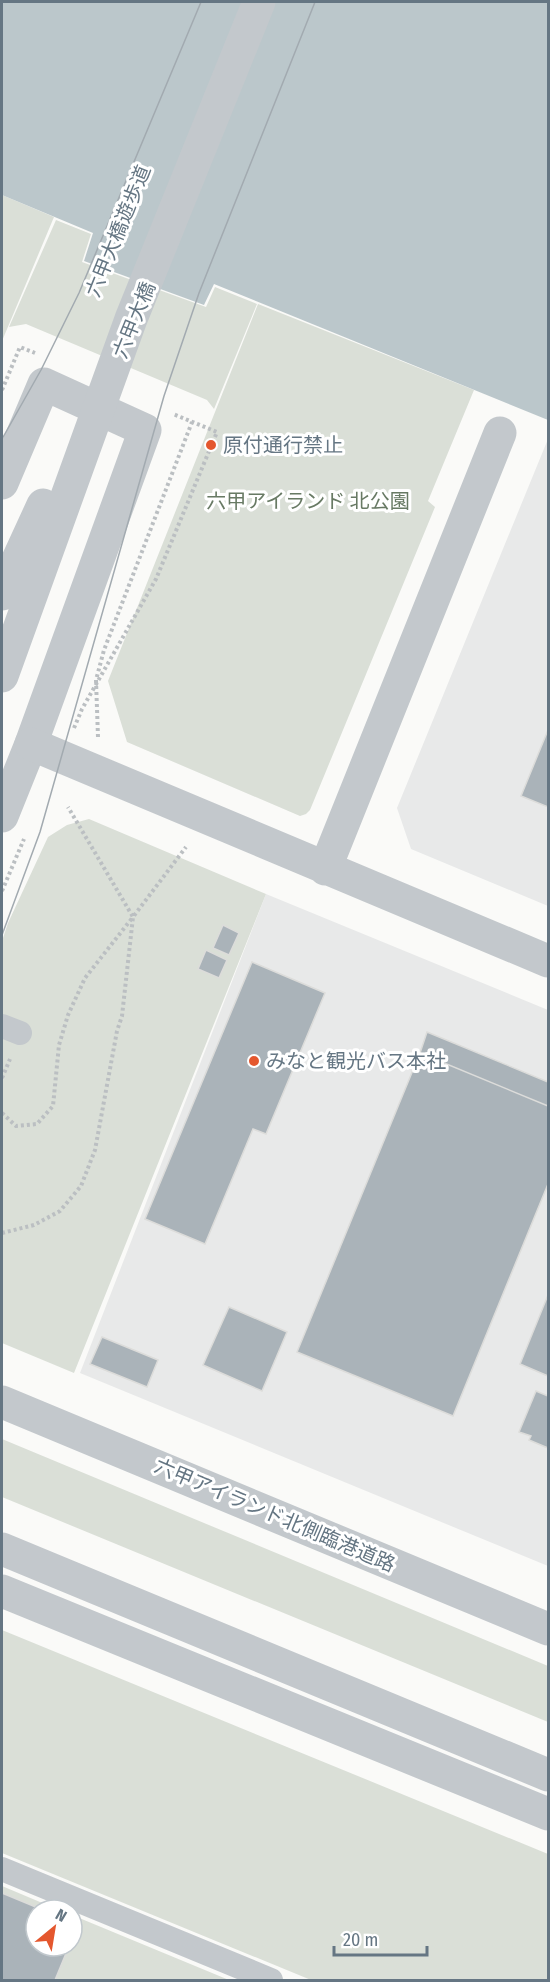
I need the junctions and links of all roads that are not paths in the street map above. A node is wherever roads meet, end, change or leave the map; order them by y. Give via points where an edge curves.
1 (261, 2) edge
2 (131, 318) junction
3 (500, 433) dead end
4 (2, 483) edge
5 (2, 594) edge
6 (2, 638) edge
7 (2, 676) edge
8 (31, 744) junction
9 (13, 827) edge
10 (325, 869) junction
11 (549, 962) edge
12 (2, 1402) edge
13 (2, 1549) edge
14 (2, 1591) edge
15 (549, 1629) edge
16 (549, 1775) edge
17 (549, 1814) edge
18 (2, 1869) edge
19 (271, 1980) edge

1 - 2 street, 六甲大橋
1 - 6 street, 六甲大橋
2 - 5 street
2 - 7 street
3 - 10 street
4 - 8 street via 44,384 145,430
8 - 9 street
8 - 10 street
10 - 11 street
12 - 15 street, 六甲アイランド北側臨港道路
13 - 16 street
14 - 17 street
18 - 19 street

